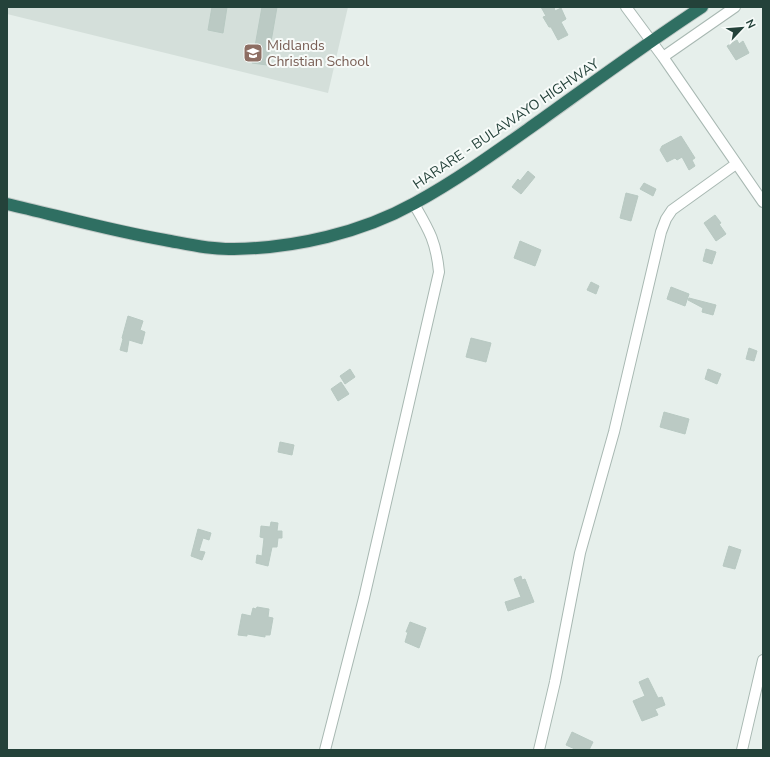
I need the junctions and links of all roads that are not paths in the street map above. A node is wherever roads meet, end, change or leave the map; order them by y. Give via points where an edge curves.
1 (626, 7) edge
2 (702, 7) edge
3 (735, 7) edge
4 (651, 42) junction
5 (663, 57) junction
6 (736, 164) junction
7 (763, 202) edge
8 (7, 204) edge
9 (414, 204) junction
10 (763, 660) edge
11 (325, 750) edge
12 (539, 750) edge
13 (742, 750) edge

1 - 4 street
2 - 4 highway, HARARE - BULAWAYO HIGHWAY
3 - 5 street
4 - 5 street
4 - 9 highway, HARARE - BULAWAYO HIGHWAY via 488,158
5 - 6 street
6 - 7 street
6 - 12 street via 672,210 666,219 614,432 580,553
8 - 9 highway, HARARE - BULAWAYO HIGHWAY via 133,234 191,245 232,249 275,247 326,237 359,228
9 - 11 street via 430,231 437,252 439,272 364,598
10 - 13 street

